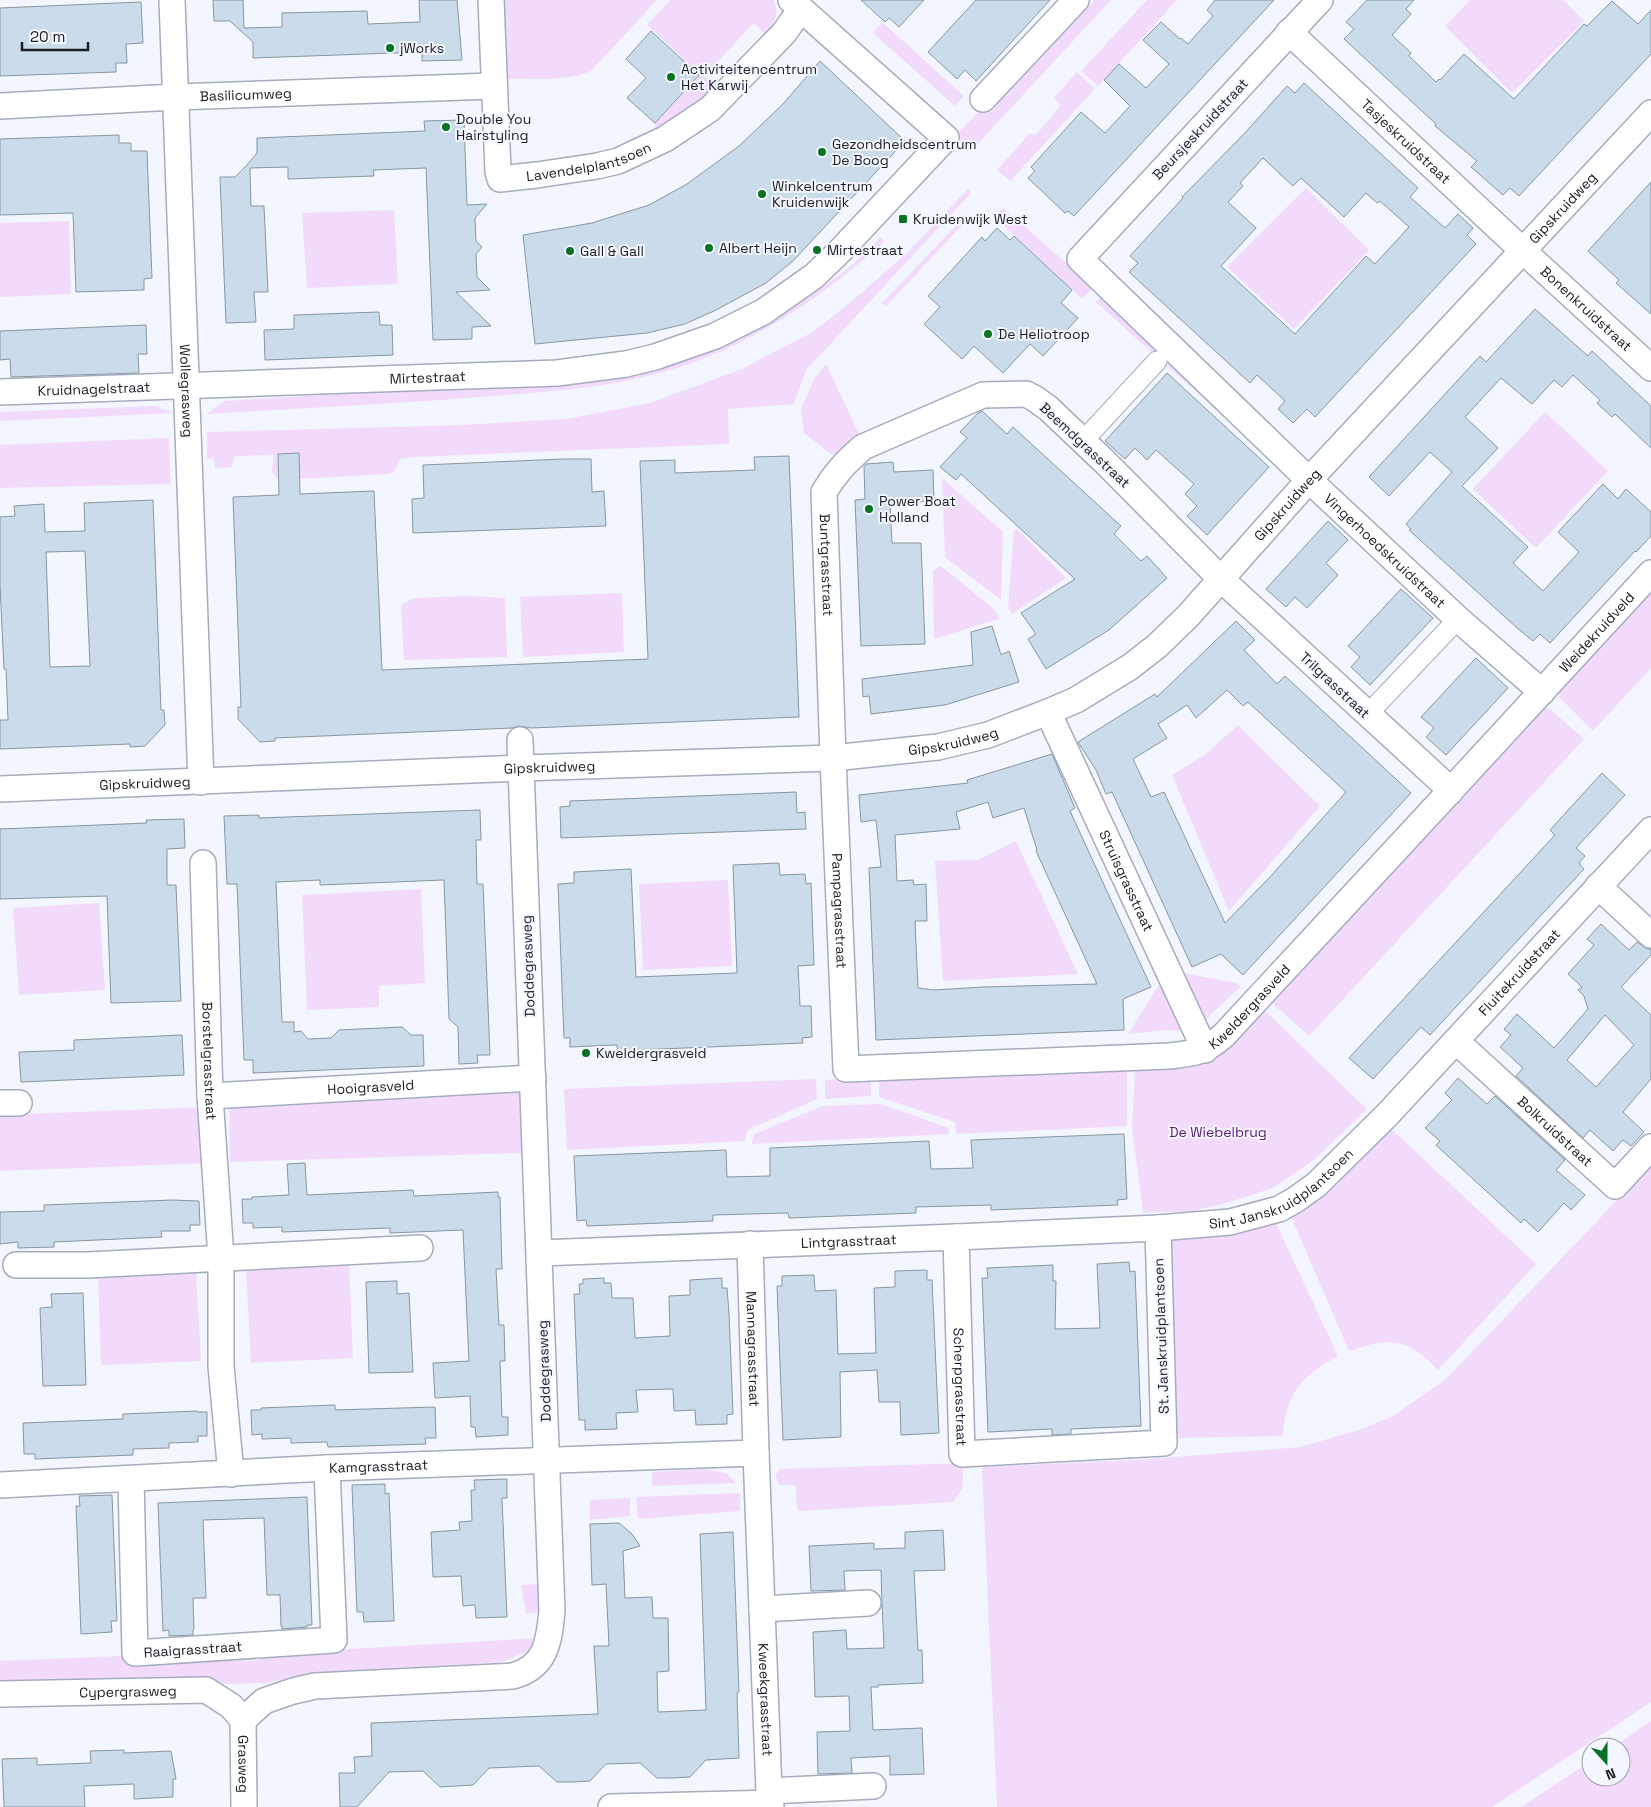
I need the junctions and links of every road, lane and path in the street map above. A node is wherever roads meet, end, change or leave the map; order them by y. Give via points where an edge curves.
1 (172, 0) edge
2 (491, 0) edge
3 (1076, 0) edge
4 (1320, 0) edge
5 (796, 4) edge
6 (1290, 32) junction
7 (493, 86) junction
8 (176, 98) junction
9 (983, 99) dead end
10 (0, 106) edge
11 (1651, 113) edge
12 (946, 138) joint
13 (1522, 250) junction
14 (1080, 259) joint
15 (1157, 361) dead end
16 (1651, 368) edge
17 (187, 386) junction
18 (0, 392) edge
19 (918, 423) joint
20 (1087, 436) junction
21 (1309, 480) junction
22 (1651, 573) edge
23 (1221, 579) junction
24 (1458, 619) junction
25 (1542, 692) junction
26 (1048, 712) junction
27 (1367, 715) junction
28 (520, 740) dead end
29 (833, 758) junction
30 (522, 768) junction
31 (201, 782) junction
32 (0, 789) edge
33 (1450, 792) junction
34 (1651, 830) edge
35 (203, 863) dead end
36 (1598, 886) junction
37 (1651, 935) edge
38 (1456, 1041) junction
39 (1205, 1050) junction
40 (845, 1062) joint
41 (533, 1078) junction
42 (210, 1096) junction
43 (1388, 1114) joint
44 (1651, 1148) edge
45 (1158, 1228) junction
46 (956, 1237) junction
47 (750, 1244) junction
48 (420, 1248) dead end
49 (540, 1253) junction
50 (220, 1258) junction
51 (16, 1265) dead end
52 (1164, 1443) joint
53 (756, 1453) junction
54 (546, 1460) junction
55 (327, 1468) junction
56 (231, 1474) junction
57 (131, 1479) junction
58 (0, 1485) edge
59 (868, 1603) dead end
60 (762, 1610) junction
61 (0, 1694) edge
62 (243, 1720) junction
63 (873, 1786) dead end
64 (770, 1800) edge
65 (244, 1807) edge
66 (612, 1807) edge

1 - 8 street, Wollegrasweg
2 - 7 street, Lavendelplantsoen
3 - 9 street
4 - 6 street, Beursjeskruidstraat
5 - 7 street, Lavendelplantsoen via 784,33 710,109 665,139 618,161 500,179
5 - 12 street, Lavendelplantsoen
6 - 13 street, Tasjeskruidstraat
6 - 14 street, Beursjeskruidstraat
7 - 8 street, Basilicumweg
8 - 10 street, Basilicumweg
8 - 17 street, Wollegrasweg
11 - 13 street, Gipskruidweg
12 - 17 street, Mirtestraat via 814,276 762,312 688,347 626,364 557,373
13 - 16 street, Bonenkruidstraat
13 - 21 street, Gipskruidweg
14 - 21 street, Vingerhoedskruidstraat
15 - 20 street, Beemdgrasstraat
17 - 18 street, Kruidnagelstraat
17 - 31 street, Wollegrasweg
19 - 20 street, Beemdgrasstraat via 983,395 1026,394
19 - 29 street, Buntgrasstraat via 863,447 833,475 824,492
20 - 23 street, Beemdgrasstraat
21 - 23 street, Gipskruidweg
21 - 24 street, Vingerhoedskruidstraat
22 - 25 street, Weidekruidveld
23 - 26 street, Gipskruidweg via 1158,646 1091,691
23 - 27 street, Trilgrasstraat
24 - 25 street, Vingerhoedskruidstraat
24 - 27 street
25 - 33 street, Kweldergrasveld
26 - 29 street, Gipskruidweg via 988,735 938,747
26 - 39 street, Struisgrasstraat
27 - 33 street, Trilgrasstraat
28 - 30 street, Doddegrasweg
29 - 30 street, Gipskruidweg
29 - 40 street, Pampagrasstraat
30 - 31 street, Gipskruidweg
30 - 41 street, Doddegrasweg
31 - 32 street, Gipskruidweg
33 - 39 street, Kweldergrasveld via 1224,1035
34 - 36 street, Fluitekruidstraat
35 - 42 street, Borstelgrasstraat
36 - 37 street
36 - 38 street, Fluitekruidstraat
38 - 43 street, Fluitekruidstraat
38 - 44 street, Bolkruidstraat via 1615,1186
39 - 40 street, Kweldergrasveld via 1169,1056 846,1069
41 - 42 street, Hooigrasveld
41 - 49 street, Doddegrasweg
42 - 50 street, Borstelgrasstraat
43 - 45 street, Sint Janskruidplantsoen via 1316,1185 1279,1209 1230,1222
45 - 46 street, Lintgrasstraat
45 - 52 street, St. Janskruidplantsoen
46 - 47 street, Lintgrasstraat
46 - 52 street, Scherpgrasstraat via 962,1454
47 - 49 street, Lintgrasstraat
47 - 53 street, Mannagrasstraat
48 - 50 street
49 - 54 street, Doddegrasweg
50 - 51 street
50 - 56 street, Borstelgrasstraat via 221,1366
53 - 54 street, Kamgrasstraat
53 - 60 street, Kweekgrasstraat
54 - 55 street, Kamgrasstraat
54 - 62 street, Doddegrasweg via 552,1611 550,1632 536,1666 513,1676 316,1686 264,1701
55 - 56 street, Kamgrasstraat
55 - 57 street, Raaigrasstraat via 334,1640 135,1653
56 - 57 street, Kamgrasstraat
57 - 58 street, Kamgrasstraat
59 - 60 street
60 - 64 street, Kweekgrasstraat
61 - 62 street, Cypergrasweg via 206,1690 231,1706
62 - 65 street, Grasweg
63 - 64 street
64 - 66 street

